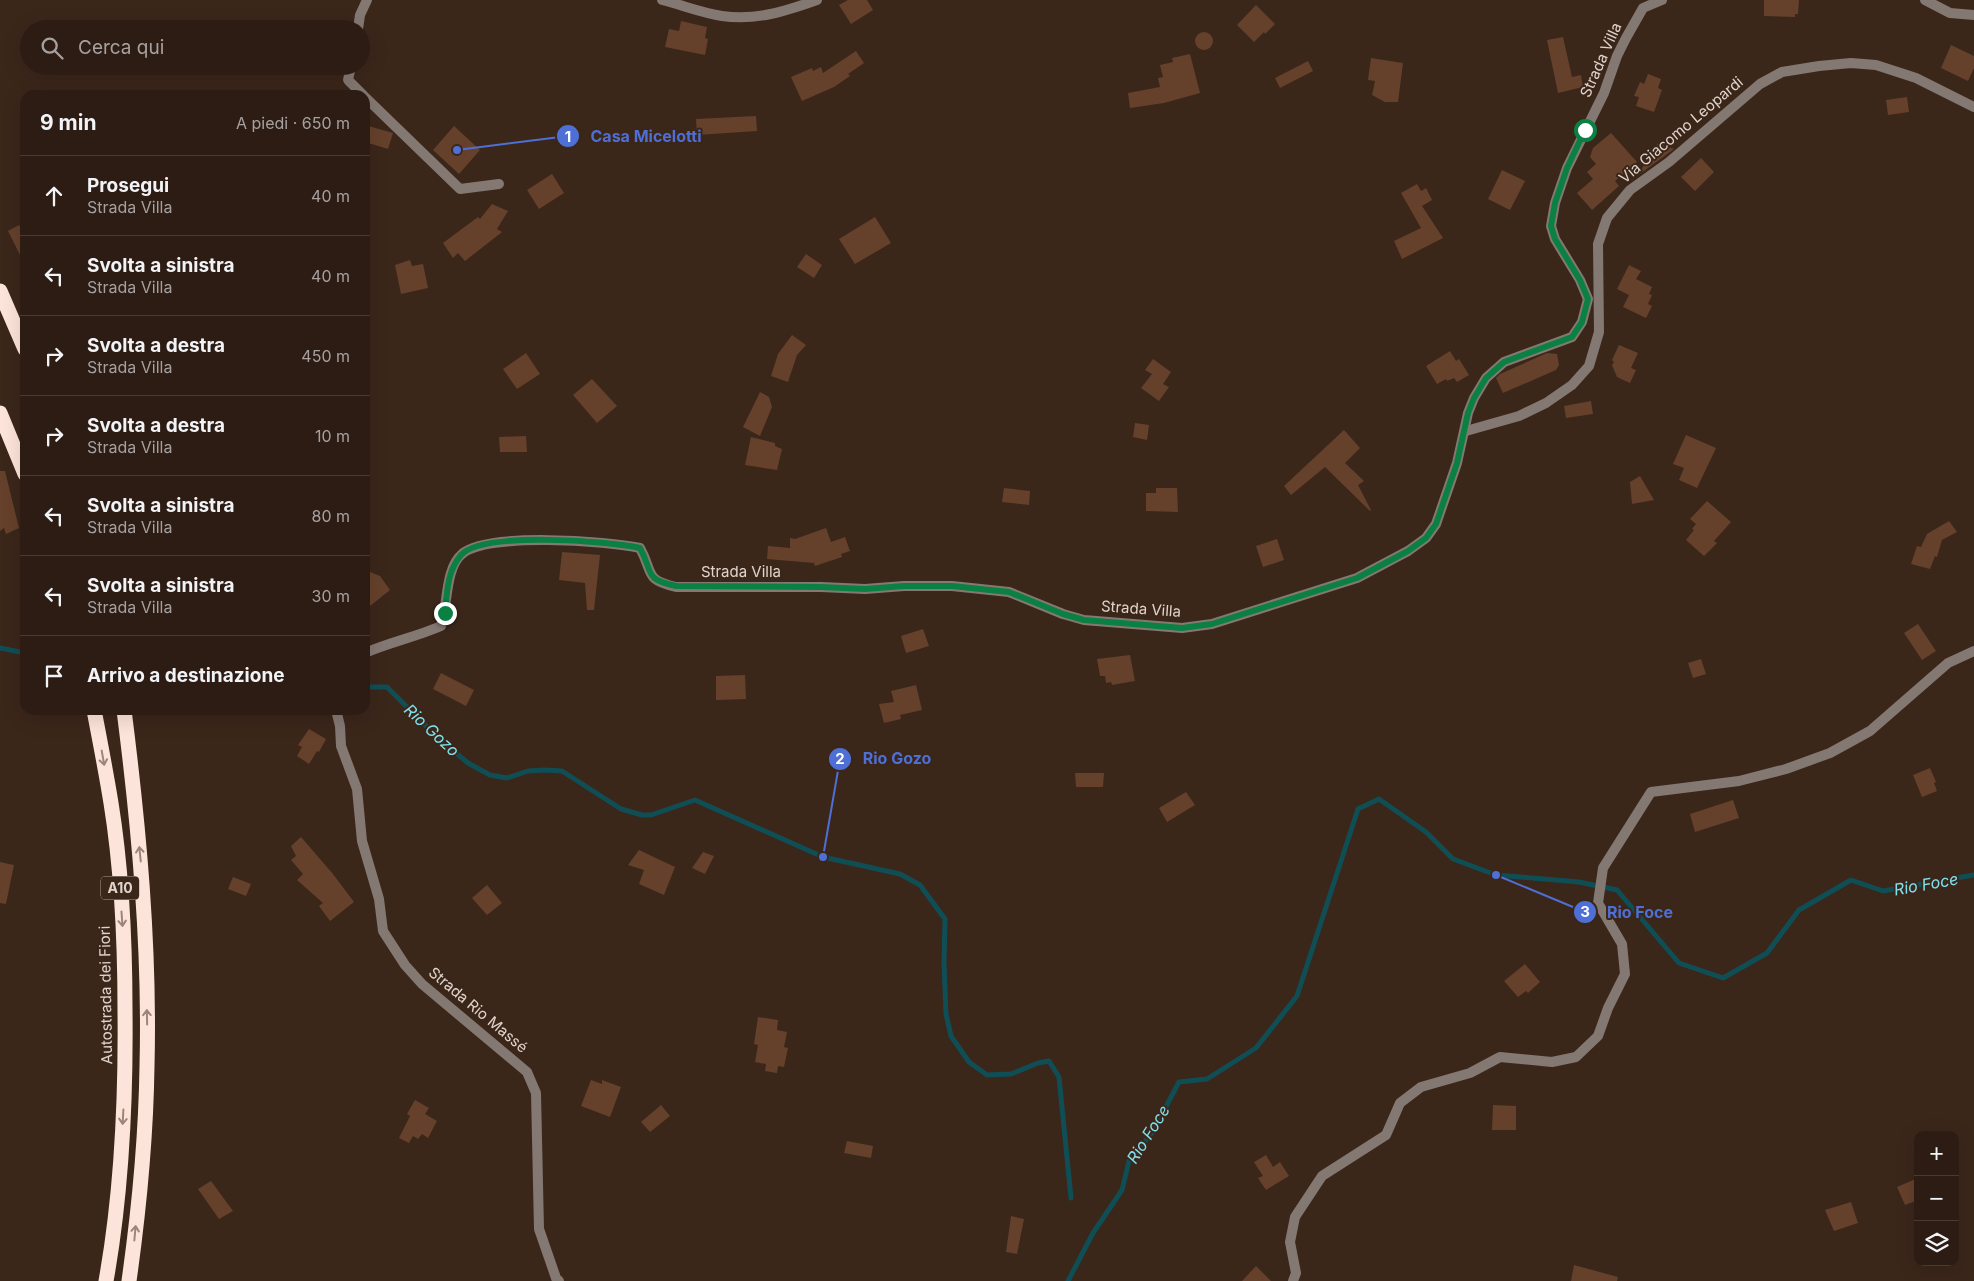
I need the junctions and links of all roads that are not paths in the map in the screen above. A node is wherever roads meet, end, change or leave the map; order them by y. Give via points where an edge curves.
1 (367, 0) edge
2 (662, 0) edge
3 (817, 0) edge
4 (1662, 0) edge
5 (1925, 0) edge
6 (1974, 15) edge
7 (359, 20) edge
8 (349, 75) edge
9 (358, 90) edge
10 (370, 102) edge
11 (1974, 108) edge
12 (500, 184) dead end
13 (0, 291) edge
14 (1588, 299) junction
15 (1598, 312) junction
16 (20, 338) edge
17 (0, 413) edge
18 (1466, 431) junction
19 (20, 462) edge
20 (370, 651) edge
21 (1974, 651) edge
22 (95, 715) edge
23 (125, 715) edge
24 (337, 715) edge
25 (106, 1281) edge
26 (128, 1281) edge
27 (559, 1281) edge
28 (1293, 1281) edge

1 - 7 street
2 - 3 street via 721,16 751,18
4 - 14 street, Strada Villa via 1643,8 1626,38 1567,168 1555,203 1551,226 1555,239
5 - 6 street via 1950,13
8 - 9 street via 348,80
10 - 12 street via 460,190
11 - 15 street, Via Giacomo Leopardi via 1916,78 1868,64 1851,63 1782,72 1760,84 1669,162 1630,190 1607,218 1598,244
13 - 16 highway
14 - 15 street
14 - 18 street, Strada Villa via 1582,322 1572,337 1504,362 1486,378 1468,413
15 - 18 street, Via Giacomo Leopardi via 1599,332 1589,366 1572,385 1519,416
17 - 19 highway
18 - 20 street, Strada Villa via 1436,524 1426,538 1357,578 1212,624 1182,628 1084,620 1009,592 952,586 865,589 676,586 659,583 652,578 640,548 578,540 500,542 482,544 462,553 452,568 440,626
21 - 28 street via 1948,663 1870,731 1830,752 1786,769 1738,781 1651,792 1603,868 1598,903 1622,944 1625,974 1598,1036 1576,1057 1552,1062 1500,1057 1470,1073 1421,1087 1400,1104 1386,1135 1322,1176 1295,1217 1290,1242 1296,1273
22 -> 25 highway, Autostrada dei Fiori / A10 via 111,804 125,962 126,1069 120,1181
26 -> 23 highway, A10 via 142,1163 147,1065 141,867
24 - 27 street, Strada Rio Massé via 341,746 357,789 362,841 379,898 383,931 422,984 528,1072 536,1093 539,1229

